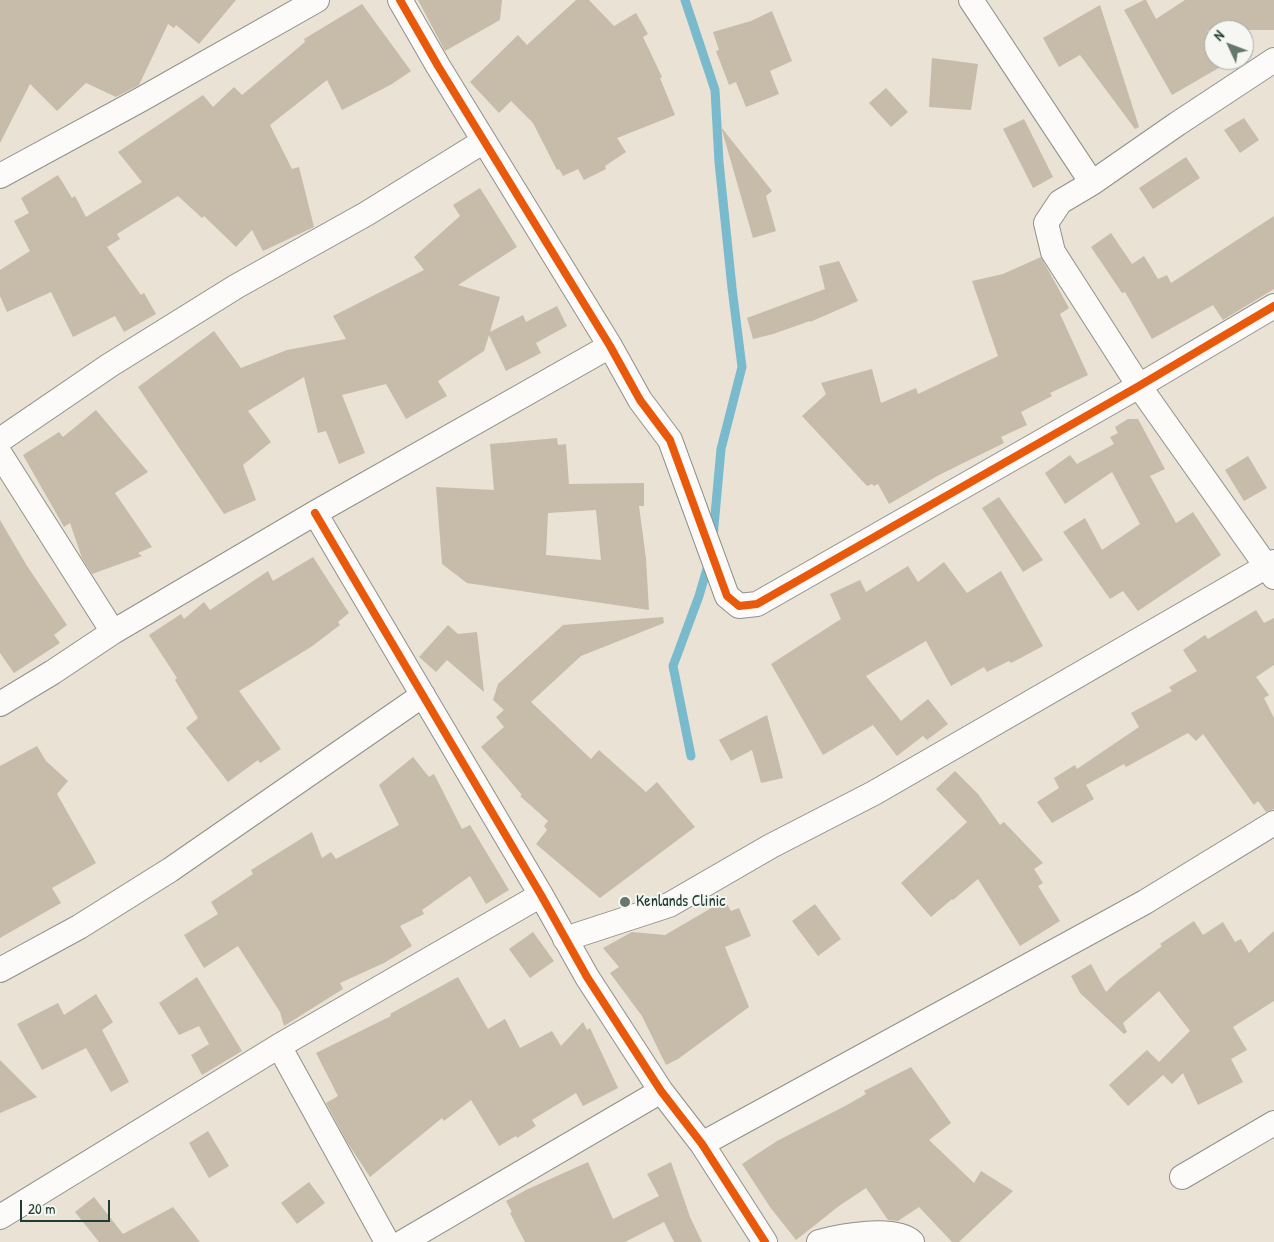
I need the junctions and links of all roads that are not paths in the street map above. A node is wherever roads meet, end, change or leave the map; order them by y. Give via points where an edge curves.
1 (317, 0) edge
2 (400, 0) edge
3 (971, 0) edge
4 (1274, 60) edge
5 (484, 141) junction
6 (0, 176) edge
7 (1092, 183) junction
8 (1274, 306) edge
9 (610, 346) junction
10 (1139, 386) junction
11 (0, 440) edge
12 (0, 454) edge
13 (315, 514) junction
14 (1272, 568) edge
15 (113, 632) junction
16 (423, 696) junction
17 (0, 704) edge
18 (1274, 823) edge
19 (541, 895) junction
20 (565, 939) junction
21 (0, 970) edge
22 (279, 1046) junction
23 (661, 1091) junction
24 (1274, 1123) edge
25 (702, 1144) junction
26 (1182, 1178) dead end
27 (0, 1217) edge
28 (387, 1242) edge
29 (402, 1242) edge
30 (765, 1242) edge
31 (820, 1242) edge
32 (912, 1242) edge

1 - 6 street
2 - 5 street
3 - 7 street
4 - 7 street
5 - 9 street
5 - 11 street via 366,214 237,286 110,365
7 - 10 street via 1060,202 1046,223 1053,252
8 - 10 street
9 - 10 street via 640,400 670,440 727,596 739,606 757,604
9 - 13 street
10 - 14 street
12 - 15 street
13 - 15 street
13 - 16 street
14 - 20 street via 669,905
15 - 17 street
16 - 19 street
16 - 21 street via 170,870 79,927
18 - 25 street via 1145,902
19 - 20 street
19 - 22 street
20 - 23 street
22 - 27 street
22 - 28 street
23 - 25 street
23 - 29 street
24 - 26 street
25 - 30 street
31 - 32 street via 887,1232

